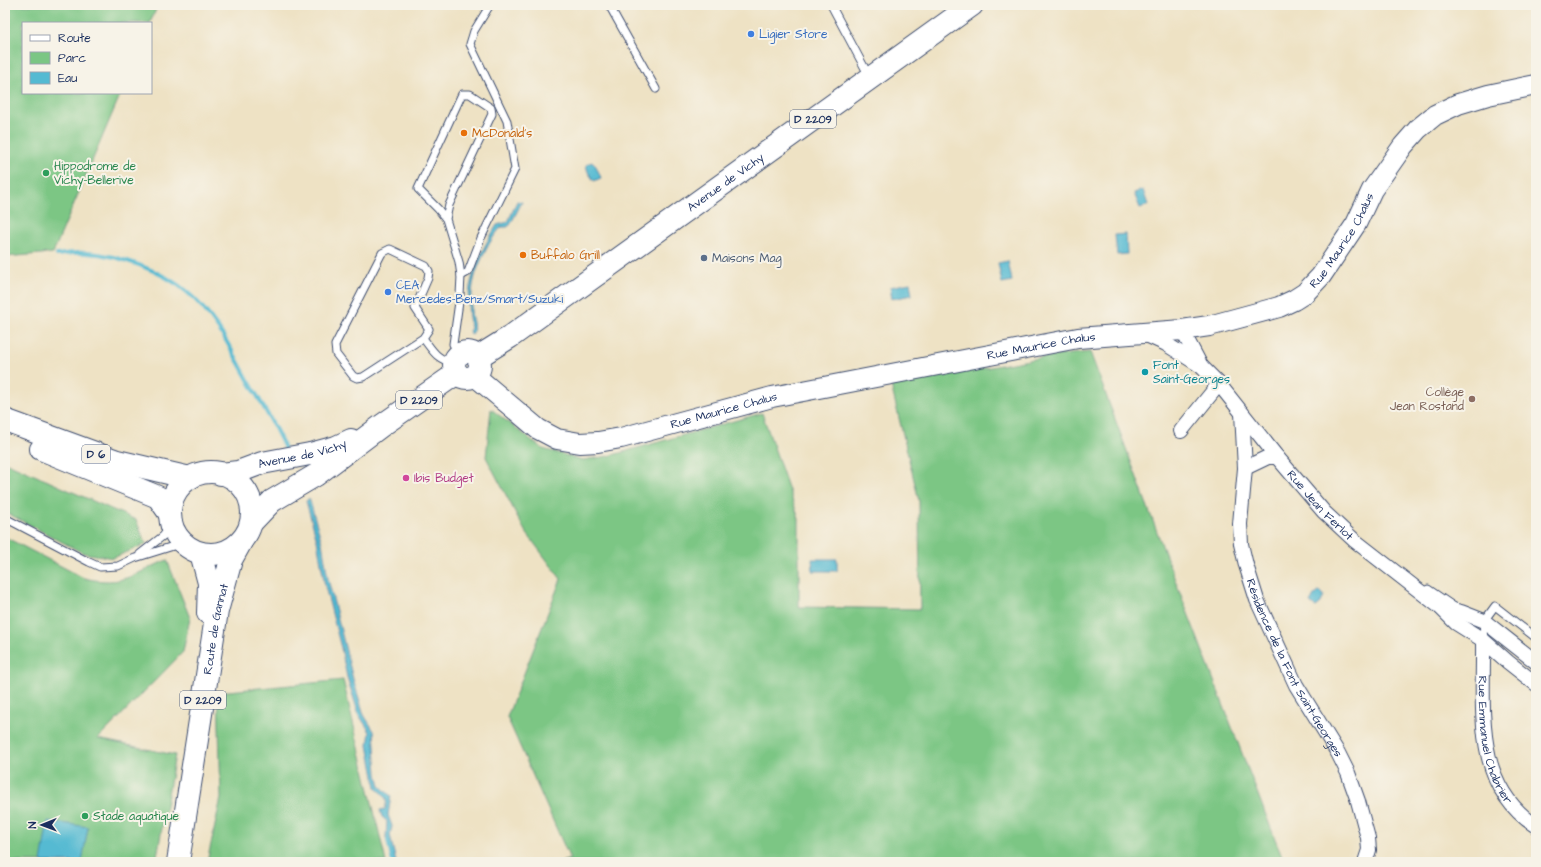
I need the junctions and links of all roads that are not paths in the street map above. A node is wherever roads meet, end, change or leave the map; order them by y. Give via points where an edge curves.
1 (490, 5) edge
2 (609, 5) edge
3 (830, 5) edge
4 (972, 5) edge
5 (870, 78) junction
6 (1536, 85) edge
7 (656, 89) dead end
8 (446, 219) junction
9 (461, 276) junction
10 (1182, 330) junction
11 (1144, 333) junction
12 (423, 338) junction
13 (465, 365) junction
14 (1201, 366) junction
15 (1219, 384) junction
16 (1242, 413) junction
17 (5, 420) edge
18 (381, 426) junction
19 (1181, 431) dead end
20 (5, 434) edge
21 (1268, 446) junction
22 (1244, 454) junction
23 (1276, 457) junction
24 (1245, 468) junction
25 (221, 474) junction
26 (190, 478) junction
27 (5, 518) edge
28 (171, 520) junction
29 (246, 532) junction
30 (192, 548) junction
31 (135, 558) junction
32 (1421, 592) junction
33 (1440, 607) junction
34 (1461, 612) junction
35 (1484, 621) junction
36 (1536, 638) edge
37 (1483, 640) junction
38 (1536, 662) edge
39 (1536, 685) edge
40 (1536, 826) edge
41 (168, 862) edge
42 (178, 862) edge
43 (1365, 862) edge

1 - 9 lane via 474,31 470,44 507,122 515,169 481,238 468,272
2 - 7 lane
3 - 5 lane
4 - 5 main road, Avenue de Vichy / D 2209
5 - 13 main road, Avenue de Vichy / D 2209 via 510,337
6 - 10 street, Rue Maurice Chalus via 1458,104 1435,115 1418,128 1372,190 1356,224 1321,276 1305,293 1279,307 1209,326
8 - 8 lane via 449,205 492,114 491,108 470,94 462,94 418,189
8 - 9 lane
9 - 13 lane via 452,344
10 - 11 street, Rue Maurice Chalus
10 - 14 street, Rue Jean Ferlot
11 - 13 street, Rue Maurice Chalus via 1078,338 772,397 621,438 580,443 558,439 538,428
11 - 14 street, Rue Jean Ferlot
12 - 12 lane via 429,329 415,308 429,271 426,266 390,249 382,252 335,345 336,354 352,376 363,377
12 - 13 lane via 436,355 447,362
13 - 18 main road, Avenue de Vichy / D 2209
14 - 15 street, Rue Jean Ferlot
15 - 16 street, Rue Jean Ferlot
15 - 19 street
16 - 21 street, Rue Jean Ferlot
16 - 22 street, Résidence de la Font Saint-Georges
17 - 26 main road, D 6 via 117,461
18 - 25 main road, Avenue de Vichy / D 2209 via 336,447
18 - 29 main road, Avenue de Vichy / D 2209 via 316,475 272,501
20 - 28 main road, D 6 via 158,497
21 - 22 street
21 - 23 street, Rue Jean Ferlot
22 - 24 street, Résidence de la Font Saint-Georges
23 - 24 street via 1268,457
23 - 32 street, Rue Jean Ferlot via 1324,512 1354,540
24 - 43 street, Résidence de la Font Saint-Georges via 1240,524 1246,565 1257,600 1296,684 1348,773 1368,838
25 - 26 main road via 210,472
25 - 29 main road via 231,478 246,492 252,513
26 - 28 main road via 175,494 171,504
27 - 31 lane via 100,567 118,566
28 - 30 main road via 176,535
28 - 31 lane via 163,536
29 - 30 main road via 232,549 222,553 212,554
29 - 42 main road, Route de Gannat / D 2209 via 231,560 217,611
30 - 31 lane
30 - 41 main road, Route de Gannat / D 2209 via 209,583 209,608
32 - 33 street, Rue Jean Ferlot
32 - 34 lane via 1428,589
33 - 34 street, Rue Jean Ferlot
33 - 37 street, Rue Jean Ferlot via 1456,623
34 - 35 street, Rue Jean Ferlot
35 - 36 lane via 1495,606
35 - 37 lane
35 - 38 street, Rue Jean Ferlot
37 - 39 street, Rue Jean Ferlot
37 - 40 street, Rue Emmanuel Chabrier via 1484,733 1492,770 1507,800

